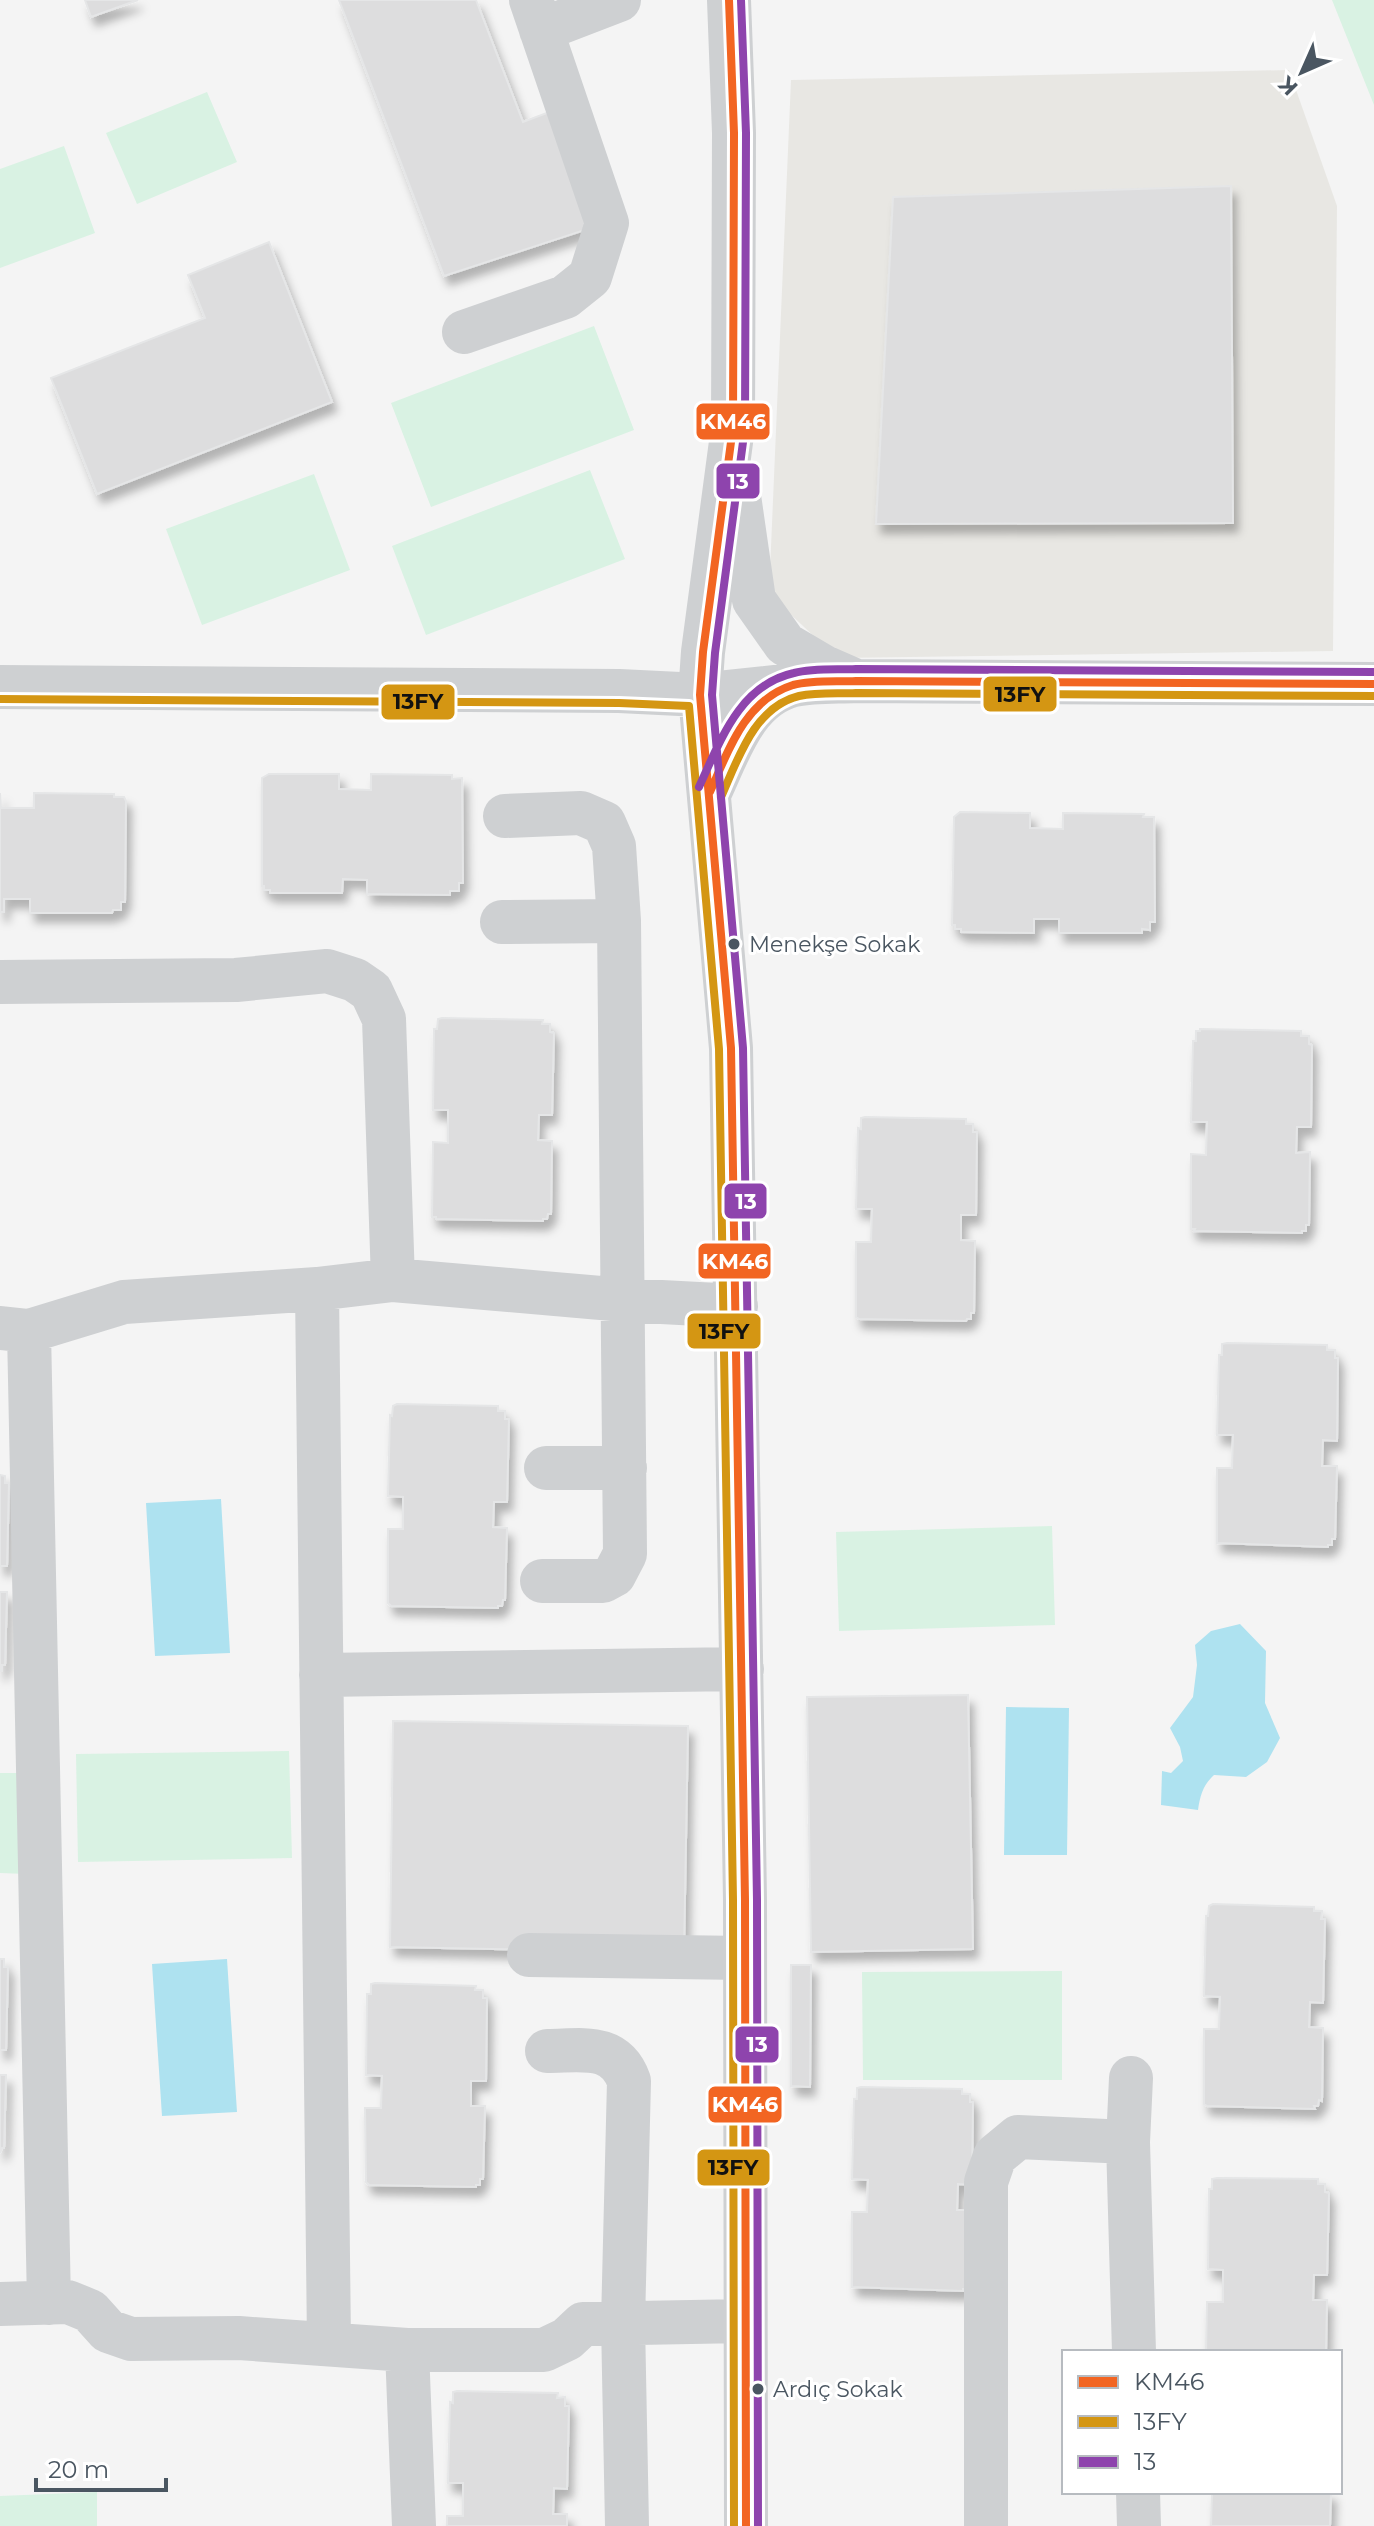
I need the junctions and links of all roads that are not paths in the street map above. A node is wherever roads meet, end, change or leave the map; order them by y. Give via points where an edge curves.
1 (619, 0) edge
2 (729, 0) edge
3 (536, 15) edge
4 (464, 332) dead end
5 (732, 446) junction
6 (856, 681) junction
7 (1374, 684) edge
8 (794, 685) junction
9 (0, 687) edge
10 (700, 695) junction
11 (710, 792) junction
12 (505, 816) dead end
13 (619, 921) junction
14 (502, 922) dead end
15 (0, 982) edge
16 (393, 1280) junction
17 (317, 1289) junction
18 (624, 1300) junction
19 (736, 1306) junction
20 (15, 1330) edge
21 (546, 1468) dead end
22 (625, 1468) junction
23 (542, 1581) dead end
24 (742, 1669) junction
25 (321, 1675) junction
26 (529, 1955) dead end
27 (745, 1958) junction
28 (547, 2051) dead end
29 (1131, 2078) dead end
30 (1128, 2142) junction
31 (49, 2303) junction
32 (0, 2304) edge
33 (745, 2321) junction
34 (623, 2322) junction
35 (329, 2344) junction
36 (407, 2350) junction
37 (1134, 2350) edge
38 (1138, 2494) edge
39 (414, 2526) edge
40 (627, 2526) edge
41 (746, 2526) edge
42 (986, 2526) edge
43 (1139, 2526) edge

1 - 3 street
2 - 5 street via 734,133
3 - 4 street via 607,223 590,277 565,297
5 - 6 street via 754,600 785,644
5 - 10 street
6 - 7 street
6 - 8 street
8 - 10 street
8 - 11 street via 763,700 745,720
9 - 10 street
10 - 11 street
11 - 19 street via 731,1048
12 - 13 street via 581,813 604,823 614,846
13 - 14 street
13 - 18 street
15 - 16 street via 236,980 327,971 371,991 384,1019
16 - 17 street
16 - 18 street
17 - 20 street via 124,1302
17 - 25 street
18 - 19 street
18 - 22 street
19 - 24 street
20 - 31 street
21 - 22 street
22 - 23 street via 625,1554 614,1575 603,1581
24 - 25 street
24 - 27 street
25 - 35 street
26 - 27 street
27 - 33 street
28 - 34 street via 603,2052 623,2065 629,2081
29 - 30 street
30 - 37 street
30 - 42 street via 1018,2137 995,2156 986,2182
31 - 32 street
31 - 35 street via 68,2302 90,2311 108,2331 131,2339
33 - 34 street
33 - 41 street
34 - 36 street via 583,2324 544,2350
34 - 40 street
35 - 36 street
36 - 39 street
38 - 43 street

